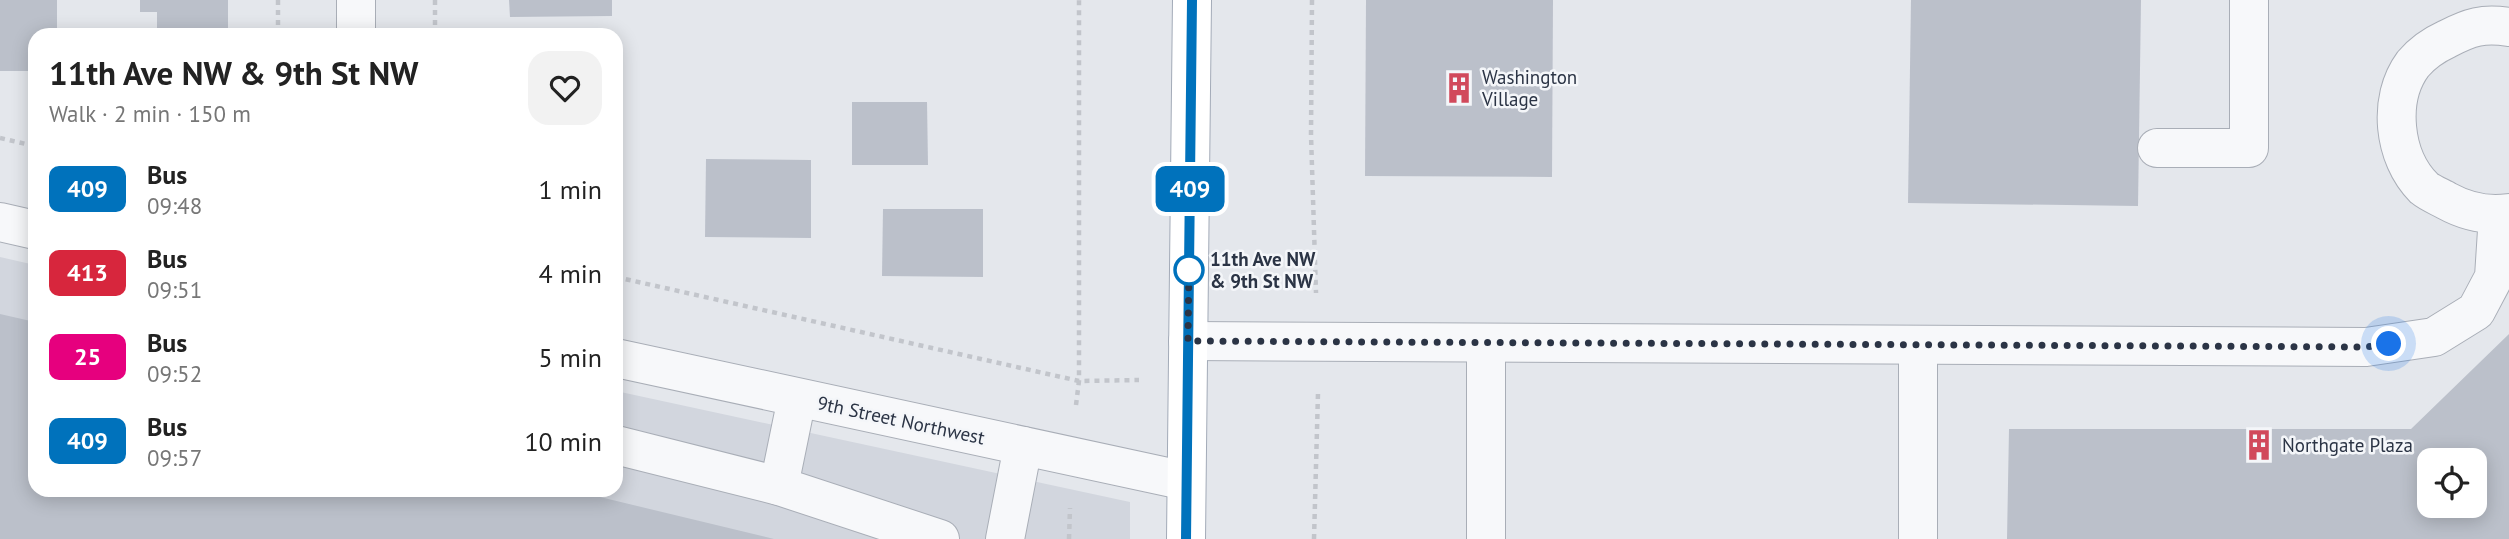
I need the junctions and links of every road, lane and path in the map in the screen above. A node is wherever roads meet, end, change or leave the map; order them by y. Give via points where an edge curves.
1 (278, 0) edge
2 (356, 0) edge
3 (435, 0) edge
4 (1079, 0) edge
5 (1192, 0) edge
6 (1312, 0) edge
7 (2249, 0) edge
8 (2509, 27) edge
9 (278, 28) edge
10 (356, 28) edge
11 (435, 28) edge
12 (0, 138) edge
13 (28, 144) edge
14 (2157, 148) dead end
15 (2503, 214) edge
16 (0, 222) edge
17 (28, 228) edge
18 (623, 279) edge
19 (1188, 341) junction
20 (1317, 342) junction
21 (1486, 343) junction
22 (1918, 345) junction
23 (623, 360) edge
24 (797, 398) junction
25 (1023, 446) junction
26 (623, 447) edge
27 (1186, 481) junction
28 (779, 486) junction
29 (940, 539) edge
30 (1005, 539) edge
31 (1186, 539) edge
32 (1314, 539) edge
33 (1486, 539) edge
34 (1917, 539) edge

1 - 9 path
2 - 10 street
3 - 11 path
4 - 18 path via 1079,381
5 - 19 main road
6 - 20 path
7 - 14 street via 2249,148
8 - 15 street via 2472,26 2429,48 2412,65 2398,98 2399,146 2425,188 2465,211
12 - 13 path
15 - 22 street via 2494,277 2476,311 2434,337 2366,347
16 - 17 street
19 - 20 street
19 - 27 main road
20 - 21 street
20 - 32 path
21 - 22 street
21 - 33 street
22 - 34 street
23 - 24 street, 9th Street Northwest
24 - 25 street, 9th Street Northwest
24 - 28 street
25 - 27 street, 9th Street Northwest
25 - 30 street
26 - 28 street
27 - 31 main road
28 - 29 street

